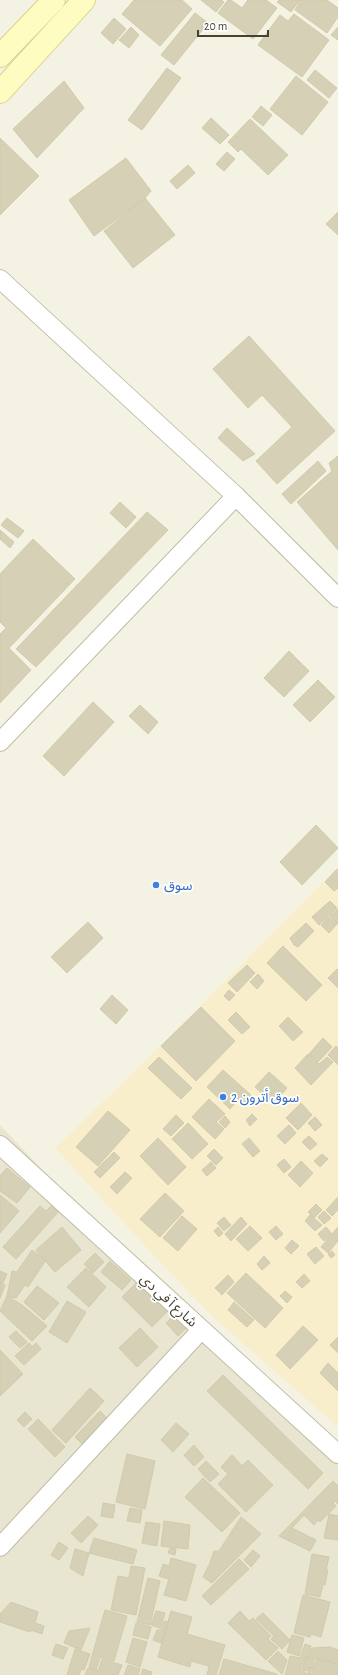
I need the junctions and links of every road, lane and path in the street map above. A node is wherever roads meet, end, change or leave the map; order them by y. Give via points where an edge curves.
1 (54, 0) edge
2 (84, 0) edge
3 (0, 56) edge
4 (0, 92) edge
5 (0, 279) edge
6 (236, 496) junction
7 (338, 598) edge
8 (0, 742) edge
9 (0, 1145) edge
10 (201, 1330) junction
11 (338, 1454) edge
12 (0, 1547) edge

1 - 3 main road
2 - 4 main road
5 - 6 street
6 - 7 street
6 - 8 street
9 - 10 street, شارع آ في دي
10 - 11 street, شارع آ في دي
10 - 12 street

